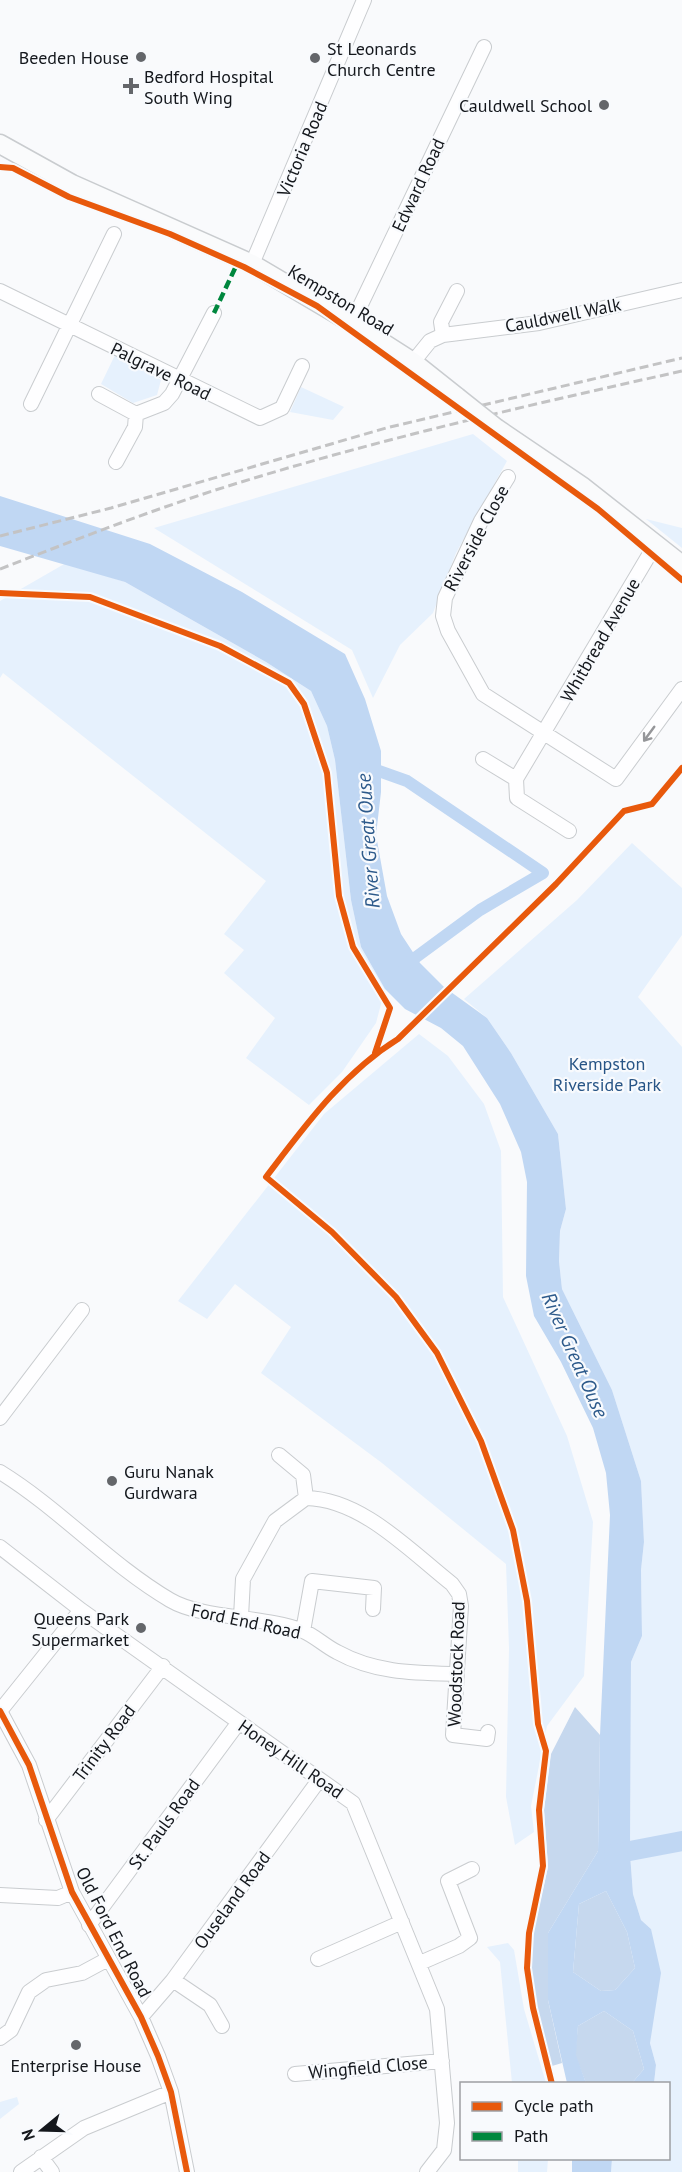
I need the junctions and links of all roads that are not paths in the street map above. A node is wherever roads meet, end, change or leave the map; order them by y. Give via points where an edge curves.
1 (364, 0) edge
2 (484, 47) dead end
3 (0, 144) edge
4 (114, 234) dead end
5 (252, 264) junction
6 (682, 290) edge
7 (0, 291) edge
8 (457, 291) dead end
9 (214, 313) dead end
10 (352, 323) junction
11 (68, 325) junction
12 (443, 335) junction
13 (413, 362) junction
14 (302, 366) dead end
15 (180, 380) junction
16 (99, 394) dead end
17 (30, 404) dead end
18 (136, 414) junction
19 (117, 462) dead end
20 (508, 477) dead end
21 (655, 545) junction
22 (682, 565) edge
23 (682, 689) edge
24 (545, 735) junction
25 (483, 759) dead end
26 (516, 779) junction
27 (569, 831) dead end
28 (82, 1310) dead end
29 (0, 1418) edge
30 (279, 1455) dead end
31 (0, 1472) edge
32 (306, 1497) junction
33 (0, 1547) edge
34 (373, 1609) dead end
35 (81, 1610) junction
36 (241, 1617) junction
37 (303, 1631) junction
38 (162, 1666) junction
39 (456, 1674) junction
40 (0, 1711) edge
41 (239, 1722) junction
42 (488, 1732) dead end
43 (319, 1780) junction
44 (46, 1820) junction
45 (472, 1869) dead end
46 (72, 1892) junction
47 (0, 1895) edge
48 (402, 1922) junction
49 (89, 1925) junction
50 (108, 1959) junction
51 (318, 1959) dead end
52 (420, 1963) junction
53 (173, 1980) junction
54 (141, 2017) junction
55 (221, 2026) dead end
56 (0, 2038) edge
57 (442, 2061) junction
58 (295, 2074) dead end
59 (171, 2092) junction
60 (41, 2157) junction
61 (21, 2172) edge
62 (52, 2172) edge
63 (187, 2172) edge
64 (427, 2172) edge

1 - 5 street, Victoria Road
2 - 10 street, Edward Road
3 - 5 main road, Kempston Road via 72,184
4 - 11 street
5 - 10 main road, Kempston Road
6 - 12 street, Cauldwell Walk via 539,323
7 - 11 street, Palgrave Road
8 - 12 street via 441,322
9 - 15 street
10 - 13 main road, Kempston Road
11 - 15 street, Palgrave Road
11 - 17 street
12 - 13 street via 430,340
13 - 21 main road, Kempston Road, bridge via 496,428 626,519
14 - 15 street, Palgrave Road via 282,408 260,418
15 - 18 street via 164,403
16 - 18 street
18 - 19 street via 135,427
20 - 24 street, Riverside Close via 481,522 445,598 443,616 483,694
21 - 22 main road, Kempston Road
21 - 24 street, Whitbread Avenue
23 -> 24 street, Riverside Close via 616,779
24 - 26 street, Whitbread Avenue
25 - 26 street
26 - 27 street via 518,798
28 - 29 street
30 - 32 street via 303,1475
31 - 36 street, Ford End Road via 170,1600 183,1607
32 - 36 street via 275,1521 248,1569 243,1579
32 - 39 street, Woodstock Road via 342,1503 452,1584 461,1606
33 - 35 street, Honey Hill Road
34 - 37 street via 374,1588 312,1581
35 - 38 street, Honey Hill Road
35 - 40 street
36 - 37 street, Ford End Road
37 - 39 street, Ford End Road via 369,1667
38 - 41 street, Honey Hill Road
38 - 44 street, Trinity Road
39 - 42 street, Woodstock Road via 453,1735 487,1739
40 - 44 street, Old Ford End Road via 29,1765
41 - 43 street, Honey Hill Road
41 - 49 street, St. Pauls Road
43 - 48 street, Honey Hill Road via 353,1803
43 - 53 street, Ouseland Road
44 - 46 street, Old Ford End Road
45 - 52 street via 448,1881 471,1938
46 - 47 street via 58,1898
46 - 49 street, Old Ford End Road
48 - 51 street
48 - 52 street, Honey Hill Road
49 - 50 street, Old Ford End Road
50 - 54 street, Old Ford End Road
50 - 56 street via 82,1973 46,1980 29,1992 12,2030
52 - 57 street, Honey Hill Road via 437,2009
53 - 54 street, Ouseland Road
53 - 55 street via 210,2005
54 - 59 street, Old Ford End Road
57 - 58 street, Wingfield Close
57 - 64 street, Honey Hill Road via 447,2123 444,2150
59 - 60 street via 84,2128
59 - 63 street, Old Ford End Road
60 - 61 street
60 - 62 street

